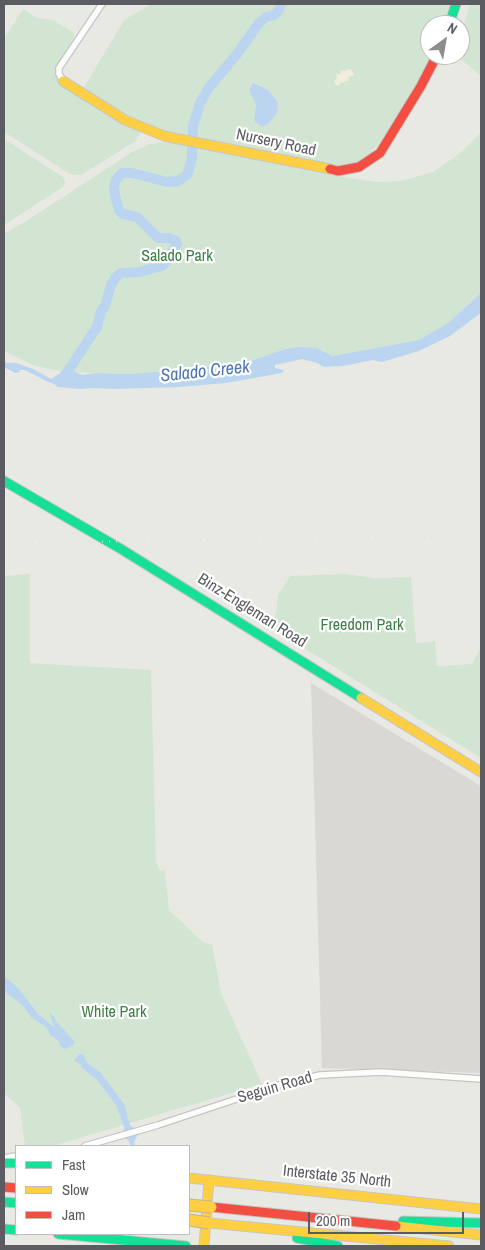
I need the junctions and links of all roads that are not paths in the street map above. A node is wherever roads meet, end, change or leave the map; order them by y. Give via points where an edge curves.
1 (102, 4) edge
2 (432, 65) edge
3 (63, 81) joint
4 (4, 481) edge
5 (481, 772) edge
6 (481, 1079) edge
7 (105, 1144) edge
8 (190, 1178) edge
9 (209, 1180) junction
10 (190, 1205) edge
11 (481, 1209) edge
12 (190, 1220) edge
13 (481, 1222) edge
14 (361, 1223) junction
15 (239, 1226) junction
16 (95, 1235) edge
17 (481, 1235) edge
18 (186, 1246) edge
19 (204, 1246) edge
20 (338, 1246) edge
21 (449, 1246) edge

1 - 3 street via 59,68
2 - 3 main road, Nursery Road via 380,153 359,167 338,171 164,136 125,120
4 - 5 main road, Binz-Engleman Road via 114,545
6 - 7 street, Seguin Road via 381,1072 320,1075 282,1084
8 - 9 main road, Interstate 35 North
9 - 11 main road, Interstate 35 North
9 - 19 main road
10 - 14 main road, bridge
12 - 15 main road, bridge
13 - 14 main road via 392,1220
14 - 17 main road
15 - 20 main road
15 - 21 main road
16 - 18 main road

